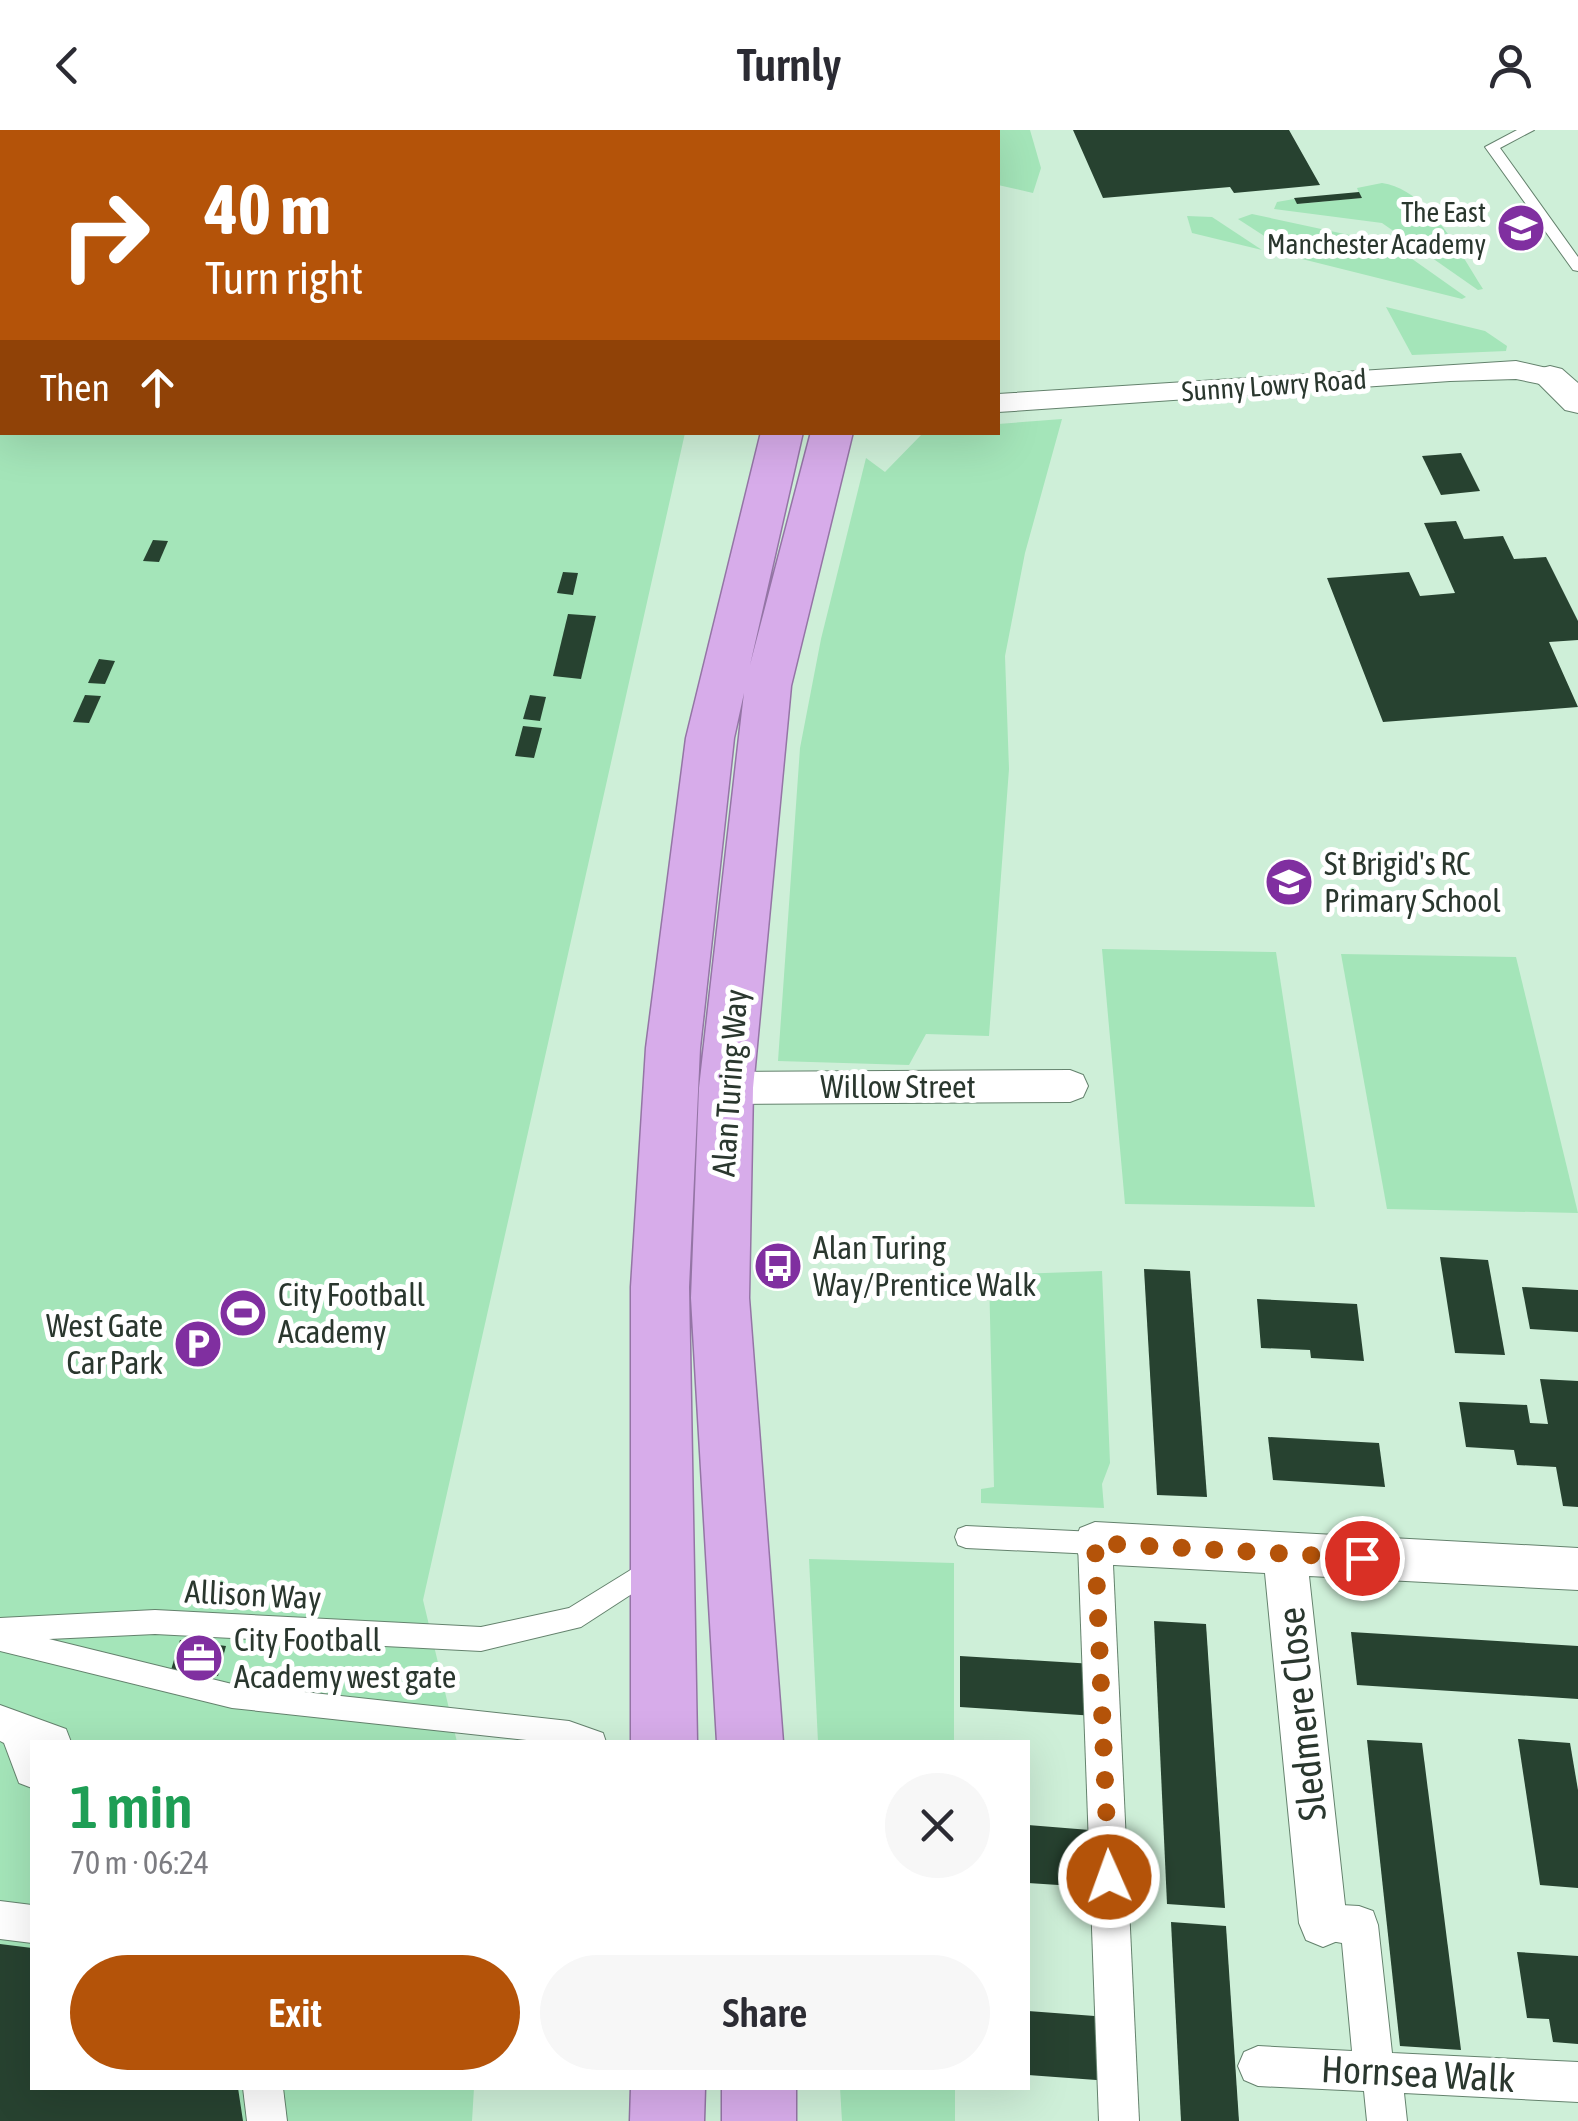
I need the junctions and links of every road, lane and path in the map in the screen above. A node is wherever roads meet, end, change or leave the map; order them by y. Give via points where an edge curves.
1 (1527, 130) edge
2 (1578, 267) edge
3 (1550, 377) joint
4 (1000, 402) edge
5 (1578, 402) edge
6 (781, 435) edge
7 (831, 435) edge
8 (1070, 1086) dead end
9 (726, 1088) junction
10 (966, 1537) dead end
11 (1095, 1543) junction
12 (1285, 1554) junction
13 (662, 1561) junction
14 (1578, 1569) edge
15 (0, 1630) edge
16 (0, 1639) edge
17 (9, 1726) edge
18 (48, 1740) edge
19 (589, 1740) edge
20 (664, 1740) edge
21 (750, 1740) edge
22 (30, 1766) edge
23 (0, 1920) edge
24 (1323, 1922) joint
25 (30, 1924) edge
26 (1258, 2066) dead end
27 (1378, 2072) junction
28 (1578, 2082) edge
29 (263, 2090) edge
30 (668, 2090) edge
31 (758, 2090) edge
32 (267, 2121) edge
33 (666, 2121) edge
34 (759, 2121) edge
35 (1120, 2121) edge
36 (1387, 2121) edge

1 - 2 lane via 1492,147
3 - 4 street, Sunny Lowry Road via 1516,370 1450,372
3 - 5 street
6 - 13 highway, Alan Turing Way via 710,738 673,1048 660,1287
7 - 9 highway, Alan Turing Way via 768,686
8 - 9 street, Willow Street
9 - 21 highway, Alan Turing Way via 720,1298
10 - 11 lane
11 - 12 street
11 - 35 street
12 - 14 street
12 - 24 street, Sledmere Close
13 - 15 lane, Allison Way via 573,1619 482,1639 155,1622
13 - 20 highway, Alan Turing Way
16 - 19 lane via 232,1696 568,1732
17 - 18 street
17 - 22 street
23 - 25 street
24 - 27 street, Sledmere Close via 1358,1924
26 - 27 street, Hornsea Walk
27 - 28 street, Hornsea Walk
27 - 36 street, Sledmere Close
29 - 32 street
30 - 33 highway
31 - 34 highway

